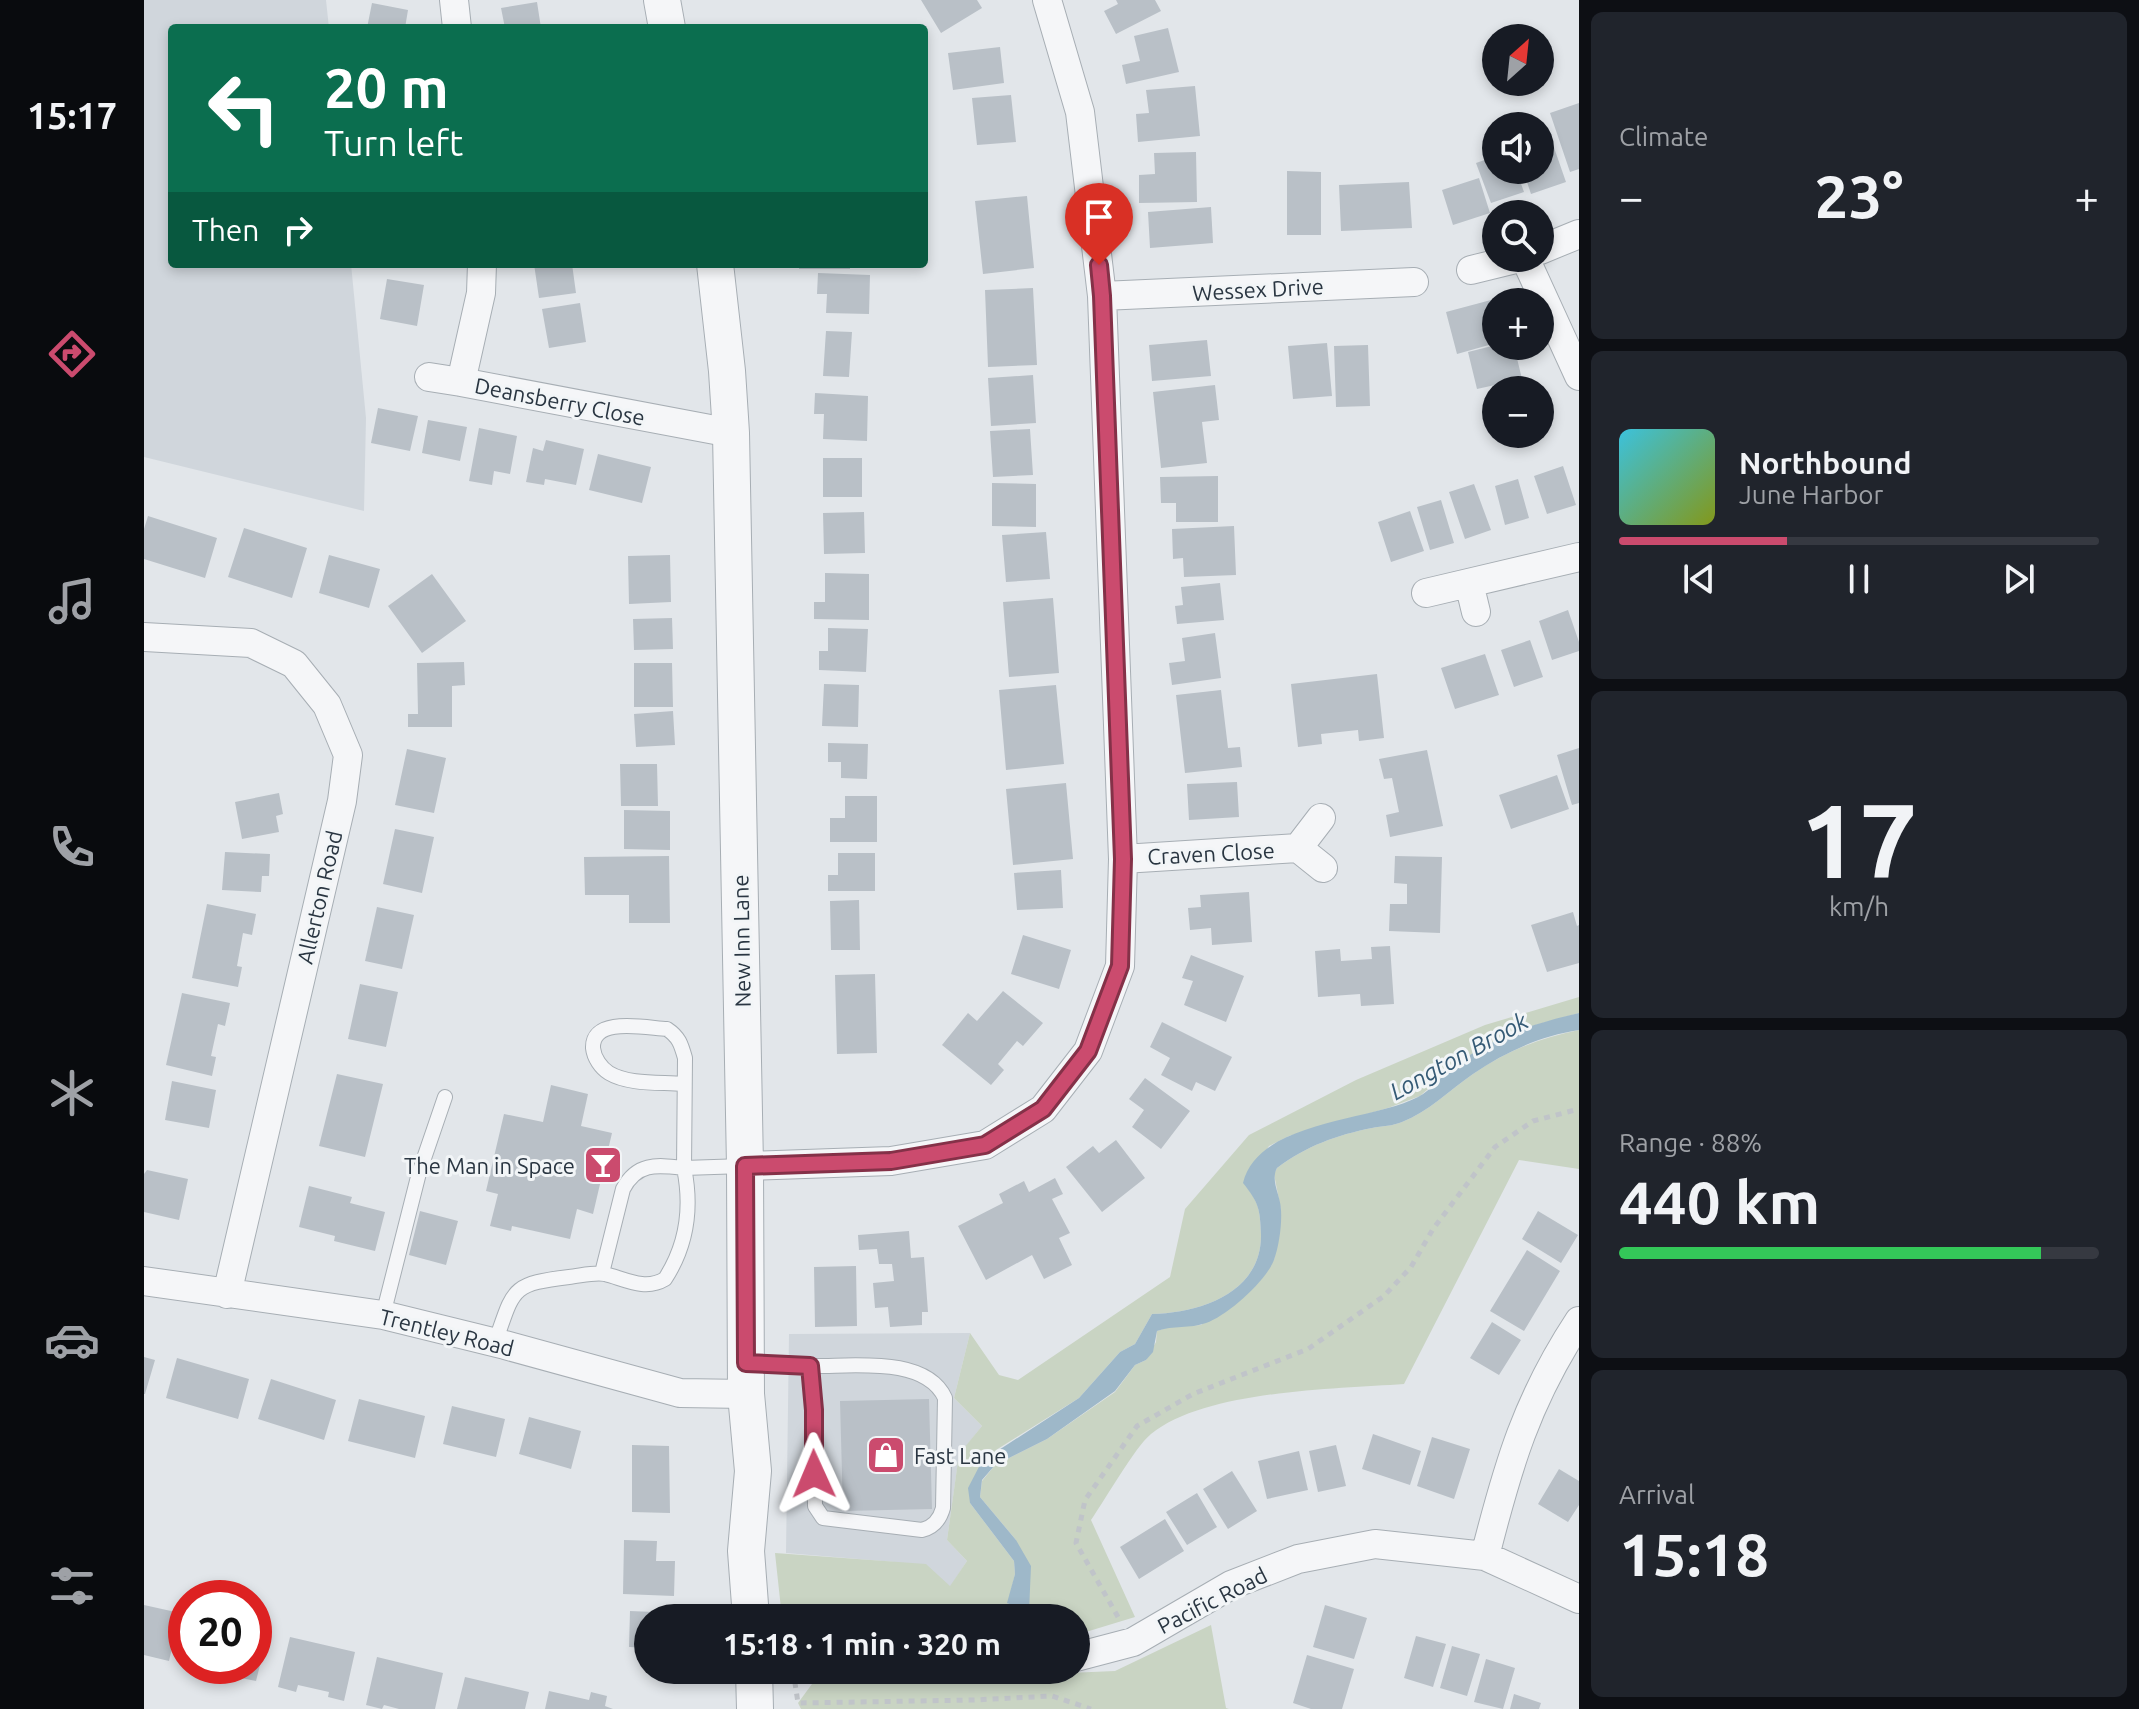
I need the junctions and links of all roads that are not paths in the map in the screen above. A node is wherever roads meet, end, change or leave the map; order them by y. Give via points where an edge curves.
1 (454, 0) edge
2 (662, 0) edge
3 (1047, 0) edge
4 (457, 24) edge
5 (666, 24) edge
6 (1579, 234) edge
7 (1554, 244) edge
8 (1482, 267) edge
9 (482, 268) edge
10 (715, 268) edge
11 (1471, 270) dead end
12 (1529, 272) edge
13 (1414, 282) dead end
14 (1102, 296) junction
15 (1579, 376) edge
16 (429, 377) dead end
17 (461, 382) junction
18 (731, 433) junction
19 (1579, 557) edge
20 (1469, 583) junction
21 (1426, 593) dead end
22 (1476, 612) dead end
23 (144, 637) edge
24 (1321, 818) dead end
25 (1298, 848) junction
26 (1123, 859) junction
27 (1323, 868) dead end
28 (683, 1084) junction
29 (445, 1097) dead end
30 (745, 1166) junction
31 (684, 1168) junction
32 (602, 1273) junction
33 (144, 1281) edge
34 (227, 1294) junction
35 (383, 1315) junction
36 (1579, 1321) edge
37 (495, 1343) junction
38 (810, 1366) junction
39 (746, 1379) junction
40 (1485, 1556) junction
41 (1579, 1599) edge
42 (750, 1604) edge
43 (1090, 1653) edge
44 (754, 1684) edge
45 (755, 1709) edge

1 - 4 street
2 - 5 street
3 - 14 street via 1080,112
6 - 7 street
8 - 11 street
9 - 17 street, Deansberry Close
10 - 18 street, New Inn Lane
12 - 15 street
13 - 14 street, Wessex Drive
14 - 26 street
16 - 17 street
17 - 18 street, Deansberry Close
18 - 30 street, New Inn Lane
19 - 20 street
20 - 21 street
20 - 22 street
23 - 34 street, Allerton Road via 251,643 294,664 327,705 348,755 342,801
24 - 25 street, Craven Close
25 - 26 street, Craven Close
25 - 27 street, Craven Close
26 - 30 street via 1120,966 1088,1051 1043,1109 985,1145 891,1161
28 - 28 lane via 685,1058 680,1041 667,1029 607,1027 598,1032 593,1053 610,1074
28 - 31 lane
29 - 35 lane via 419,1173
30 - 31 lane
30 - 39 street, New Inn Lane
31 - 32 lane via 651,1164 627,1180
31 - 32 lane via 689,1211 665,1279 648,1285
32 - 37 lane via 521,1286
33 - 34 street, Trentley Road
34 - 35 street, Trentley Road
35 - 37 street, Trentley Road
36 - 40 street via 1523,1423
37 - 39 street, Trentley Road via 680,1393
38 - 38 lane via 818,1512 831,1521 922,1530 936,1523 943,1508 945,1398 939,1385 899,1367
38 - 39 lane
39 - 42 street, New Inn Lane via 753,1471 746,1551
40 - 41 street, Pacific Road
40 - 43 street, Pacific Road via 1375,1544 1298,1559 1231,1585 1133,1642
44 - 45 street

